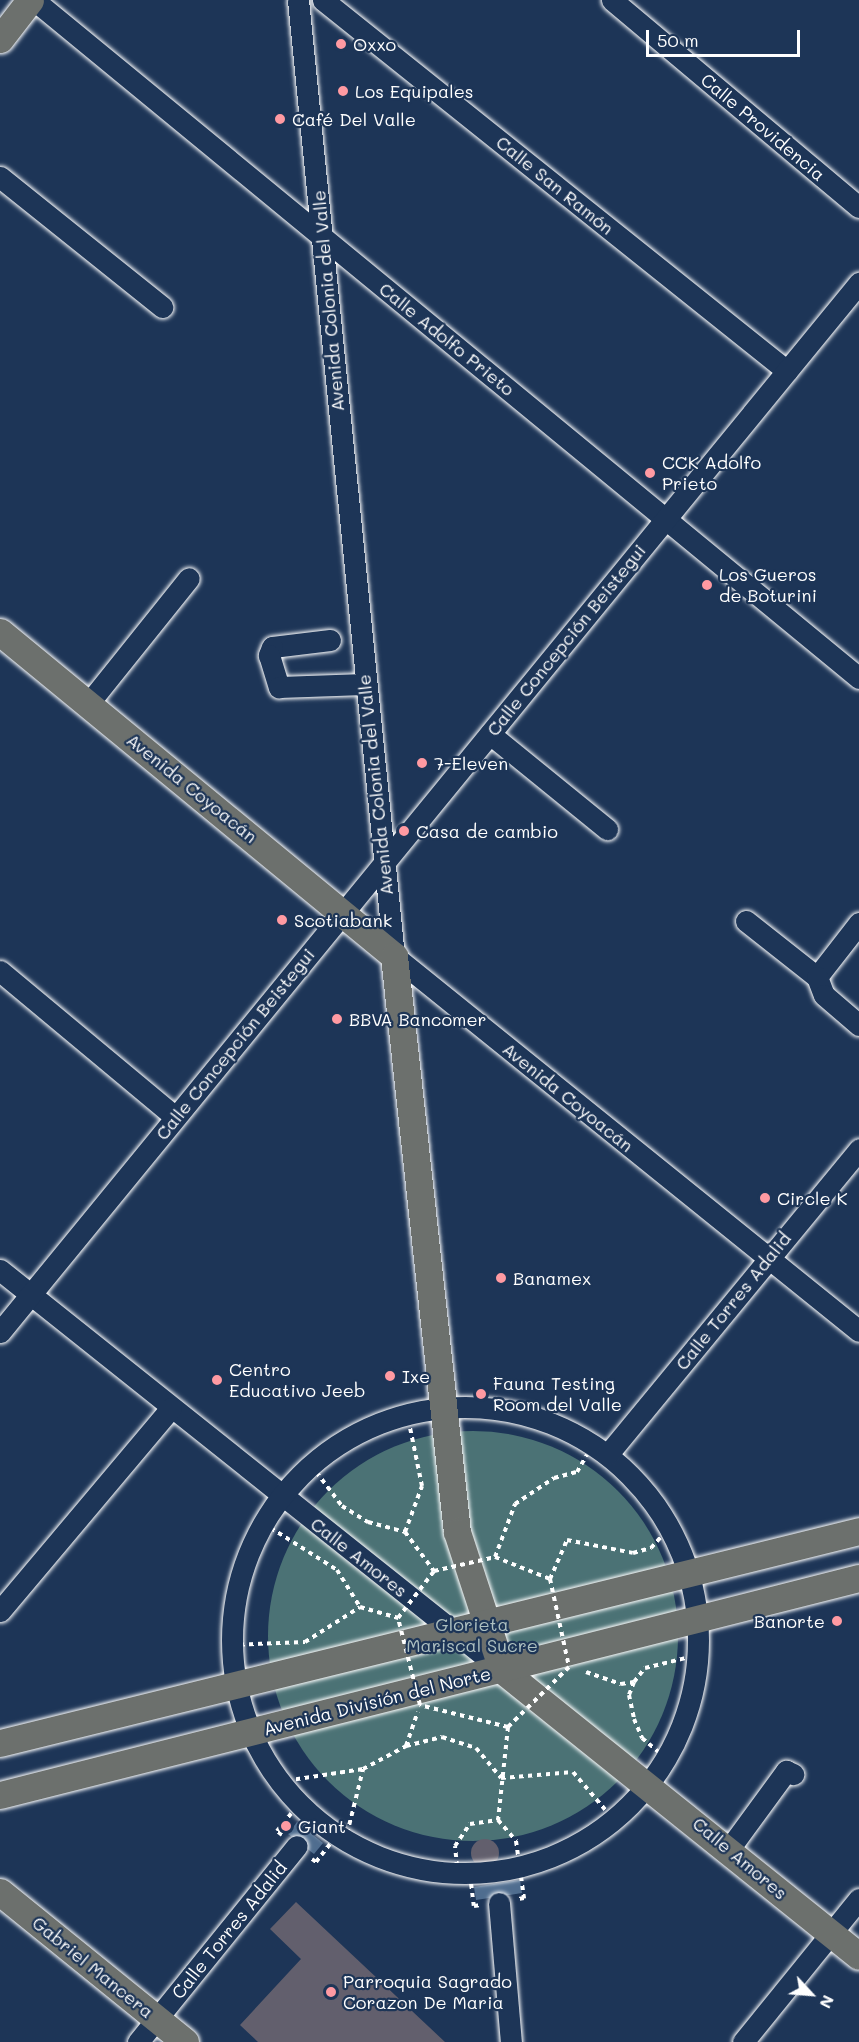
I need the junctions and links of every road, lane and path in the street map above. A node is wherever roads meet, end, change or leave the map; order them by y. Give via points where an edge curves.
1 (32, 0) edge
2 (298, 0) edge
3 (323, 0) edge
4 (612, 0) edge
5 (0, 39) edge
6 (0, 177) edge
7 (859, 207) edge
8 (322, 237) junction
9 (859, 283) edge
10 (162, 307) dead end
11 (787, 371) junction
12 (666, 519) junction
13 (189, 578) dead end
14 (0, 632) edge
15 (330, 640) dead end
16 (859, 678) edge
17 (364, 684) junction
18 (88, 704) junction
19 (490, 734) junction
20 (607, 829) dead end
21 (384, 864) junction
22 (344, 912) junction
23 (746, 921) dead end
24 (859, 923) edge
25 (394, 956) junction
26 (0, 971) edge
27 (818, 977) junction
28 (859, 1026) edge
29 (175, 1117) junction
30 (859, 1149) edge
31 (768, 1258) junction
32 (0, 1270) edge
33 (30, 1294) junction
34 (0, 1332) edge
35 (859, 1332) edge
36 (443, 1407) junction
37 (171, 1408) junction
38 (407, 1413) junction
39 (601, 1449) junction
40 (311, 1465) junction
41 (281, 1496) junction
42 (263, 1523) junction
43 (670, 1527) junction
44 (859, 1531) edge
45 (405, 1532) junction
46 (495, 1557) junction
47 (434, 1571) junction
48 (689, 1574) junction
49 (859, 1578) edge
50 (550, 1579) junction
51 (360, 1607) junction
52 (0, 1611) edge
53 (398, 1618) junction
54 (697, 1620) junction
55 (485, 1624) junction
56 (456, 1633) junction
57 (231, 1645) junction
58 (698, 1655) junction
59 (569, 1667) junction
60 (502, 1670) junction
61 (634, 1682) junction
62 (235, 1683) junction
63 (420, 1706) junction
64 (508, 1727) junction
65 (250, 1733) junction
66 (0, 1743) edge
67 (406, 1746) junction
68 (666, 1758) junction
69 (363, 1769) junction
70 (793, 1774) dead end
71 (501, 1778) junction
72 (278, 1782) junction
73 (649, 1783) junction
74 (0, 1795) edge
75 (614, 1820) junction
76 (498, 1821) junction
77 (345, 1842) junction
78 (297, 1846) dead end
79 (729, 1849) junction
80 (520, 1868) junction
81 (458, 1875) junction
82 (859, 1899) edge
83 (3, 1900) edge
84 (499, 1903) dead end
85 (831, 1933) junction
86 (859, 1956) edge
87 (157, 2019) junction
88 (138, 2042) edge
89 (185, 2042) edge
90 (511, 2042) edge
91 (743, 2042) edge

1 - 5 main road
1 - 8 street, Calle Adolfo Prieto
2 - 8 street, Avenida Colonia del Valle
3 - 11 street, Calle San Ramón
4 - 7 street, Calle Providencia
6 - 10 street
8 - 12 street, Calle Adolfo Prieto
8 - 17 street, Avenida Colonia del Valle
9 - 11 street, Calle Concepción Beistegui
11 - 12 street, Calle Concepción Beistegui
12 - 16 street, Calle Adolfo Prieto
12 - 19 street, Calle Concepción Beistegui
13 - 18 street
14 - 18 main road, Avenida Coyoacán
15 - 17 street via 268,651 279,687
17 - 21 street, Avenida Colonia del Valle
18 - 22 main road, Avenida Coyoacán
19 - 20 street
19 - 21 street, Calle Concepción Beistegui
21 - 22 street, Calle Concepción Beistegui
21 - 25 street, Avenida Colonia del Valle
22 - 25 main road, Avenida Coyoacán
22 - 29 street, Calle Concepción Beistegui
23 - 27 street
24 - 27 street
25 - 31 street, Avenida Coyoacán
25 - 36 main road, Avenida Colonia del Valle
26 - 29 street
27 - 28 street via 824,995
29 - 33 street, Calle Concepción Beistegui
30 - 31 street, Calle Torres Adalid
31 - 35 street, Avenida Coyoacán
31 - 39 street, Calle Torres Adalid
32 - 33 street, Calle Amores
33 - 34 street, Calle Concepción Beistegui
33 - 37 street, Calle Amores
36 - 38 street
36 - 39 street via 496,1408 547,1421
36 - 55 main road, Avenida Colonia del Valle via 457,1532
37 - 41 street, Calle Amores
37 - 52 street
38 - 40 street via 356,1433
38 - 45 path via 422,1486
39 - 43 street via 642,1488
39 - 46 path via 576,1472 554,1478 515,1504
40 - 41 street
40 - 45 path via 342,1506 368,1522
41 - 42 street
41 - 56 street, Calle Amores
42 - 51 path via 337,1570
42 - 57 street via 239,1582
43 - 48 street
43 - 50 path via 651,1548 633,1553 567,1540
44 - 48 main road
45 - 47 path
46 - 47 path, bridge
46 - 50 path, bridge
47 - 53 path, bridge
48 - 54 street
48 - 55 main road
49 - 54 main road, Avenida División del Norte
50 - 59 path, bridge
51 - 53 path
51 - 57 path via 305,1642
53 - 63 path, bridge
54 - 58 street
54 - 60 main road, Avenida División del Norte
55 - 56 main road
55 - 60 main road, Avenida Colonia del Valle
56 - 60 street, Calle Amores
56 - 62 main road
57 - 62 street
58 - 61 path via 645,1668
58 - 68 street via 688,1708
59 - 61 path via 621,1684
59 - 64 path, bridge
60 - 65 main road, Avenida División del Norte
60 - 73 main road, Calle Amores
61 - 68 path via 629,1695 634,1719 642,1738
62 - 65 street
62 - 66 main road
63 - 64 path, bridge
63 - 67 path
64 - 71 path
65 - 72 street
65 - 74 main road, Avenida División del Norte
67 - 69 path
67 - 71 path via 442,1737 476,1748
68 - 73 street
69 - 72 path
69 - 77 path
70 - 79 street via 786,1771
71 - 75 path via 573,1772
71 - 76 path
72 - 77 street
73 - 75 street
73 - 79 main road, Calle Amores
75 - 80 street via 570,1849
76 - 80 path via 516,1841
76 - 81 path via 470,1824 455,1846
77 - 81 street via 399,1865
78 - 87 street, Calle Torres Adalid
79 - 85 main road, Calle Amores
80 - 81 street
82 - 85 street
83 - 87 main road, Gabriel Mancera
84 - 90 street
85 - 86 main road, Calle Amores
85 - 91 street
87 - 88 street, Calle Torres Adalid
87 - 89 main road, Gabriel Mancera

